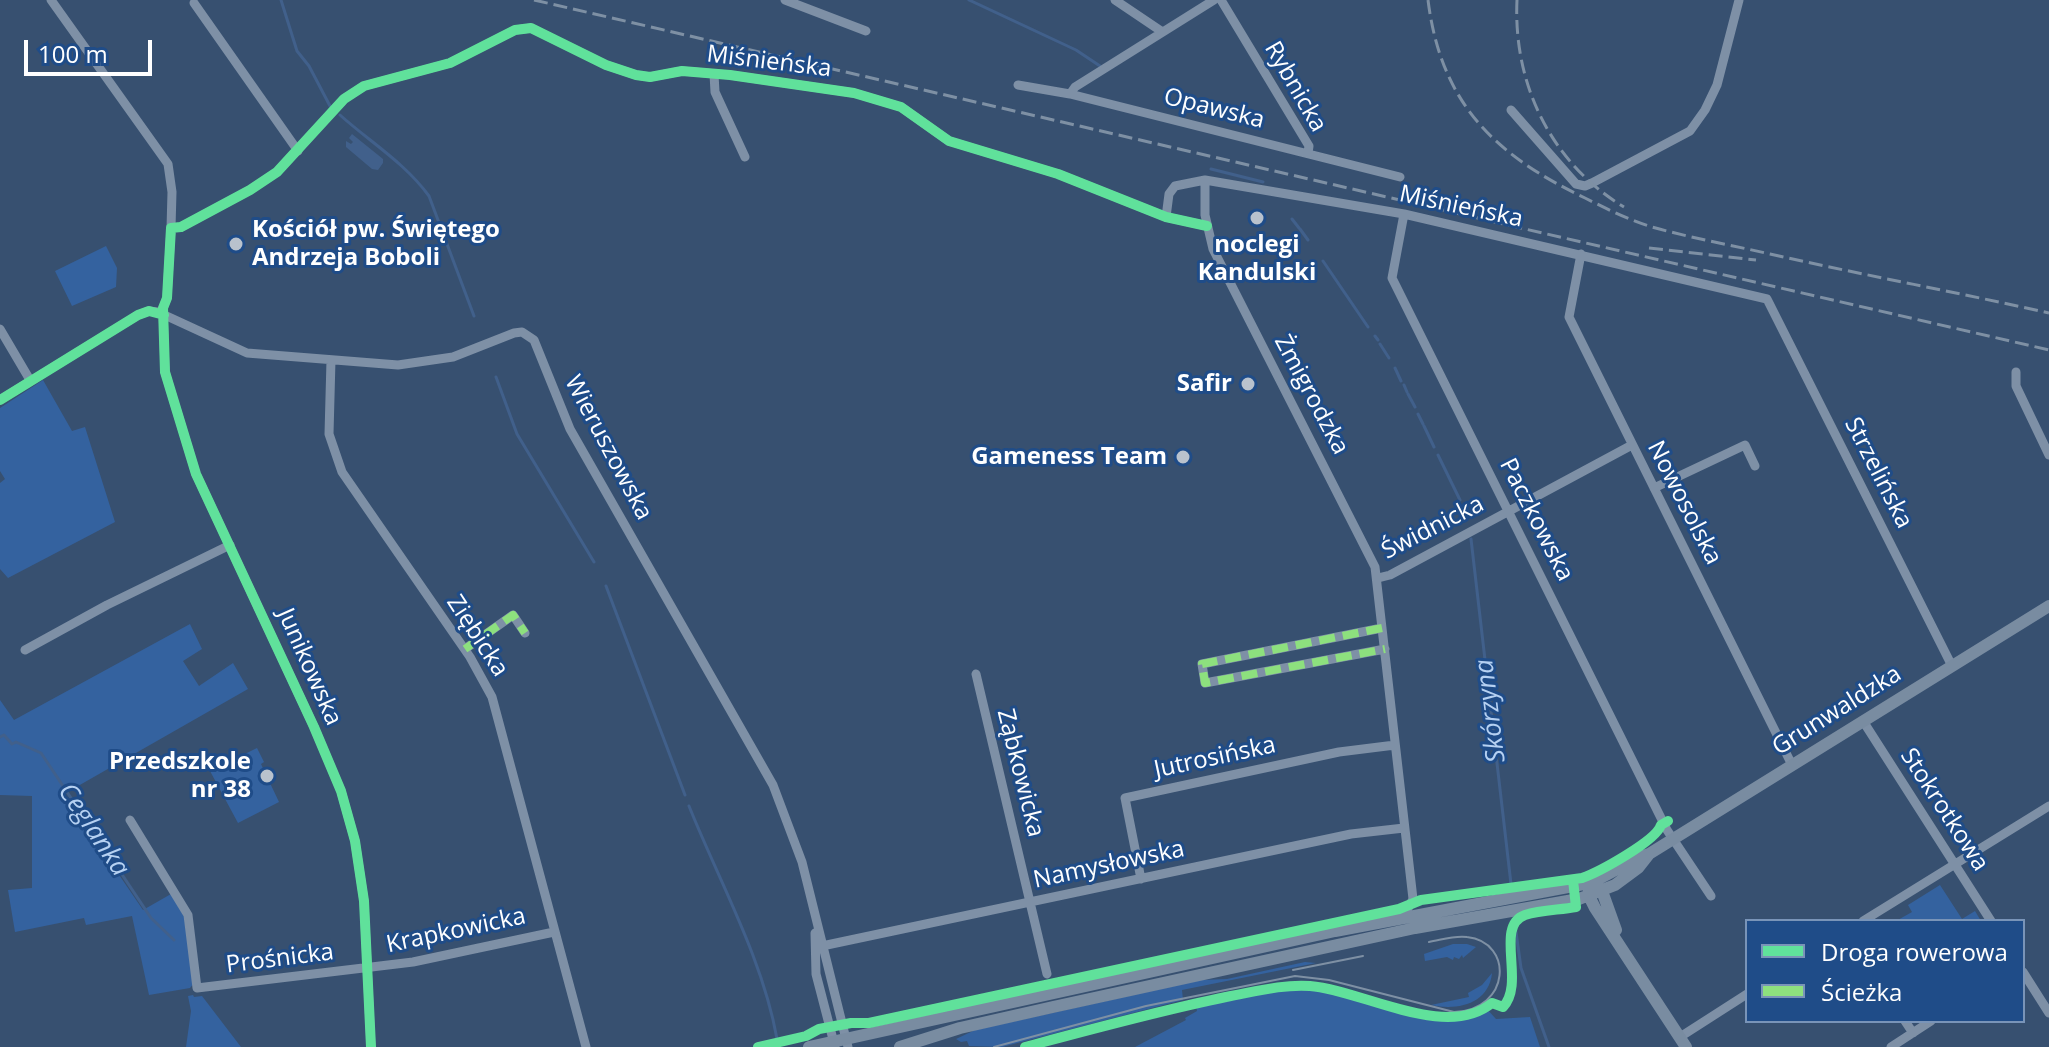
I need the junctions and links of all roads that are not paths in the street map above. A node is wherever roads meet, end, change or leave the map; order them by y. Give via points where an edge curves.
1 (51, 0) edge
2 (785, 0) edge
3 (1115, 0) edge
4 (1214, 0) edge
5 (1221, 0) edge
6 (1739, 0) edge
7 (194, 3) dead end
8 (866, 31) dead end
9 (1161, 31) junction
10 (714, 74) junction
11 (1018, 85) dead end
12 (1070, 94) junction
13 (1511, 110) dead end
14 (298, 151) junction
15 (1308, 153) junction
16 (745, 157) dead end
17 (1400, 177) dead end
18 (1205, 180) junction
19 (1404, 214) junction
20 (1166, 217) junction
21 (1207, 226) junction
22 (171, 228) junction
23 (1581, 254) junction
24 (1767, 299) joint
25 (164, 315) junction
26 (0, 329) edge
27 (331, 360) junction
28 (2016, 372) dead end
29 (30, 380) junction
30 (0, 400) edge
31 (1632, 445) junction
32 (2049, 455) edge
33 (1755, 466) dead end
34 (1654, 488) junction
35 (1509, 511) junction
36 (230, 545) junction
37 (1378, 578) junction
38 (2049, 606) edge
39 (1382, 628) junction
40 (525, 633) dead end
41 (465, 649) junction
42 (1385, 649) junction
43 (25, 650) dead end
44 (1952, 666) junction
45 (976, 674) dead end
46 (1863, 721) junction
47 (1395, 745) junction
48 (1792, 765) junction
49 (2049, 806) edge
50 (130, 820) dead end
51 (1404, 828) junction
52 (1672, 838) junction
53 (1649, 854) junction
54 (1955, 865) junction
55 (1141, 879) junction
56 (1589, 890) junction
57 (1602, 891) junction
58 (1709, 893) dead end
59 (1413, 899) junction
60 (1031, 901) junction
61 (1432, 912) junction
62 (1403, 918) junction
63 (1866, 919) edge
64 (1990, 919) edge
65 (815, 921) junction
66 (554, 932) junction
67 (1620, 944) junction
68 (822, 946) junction
69 (367, 969) junction
70 (1047, 974) dead end
71 (2025, 975) edge
72 (1745, 996) edge
73 (2049, 1013) edge
74 (1906, 1023) edge
75 (1928, 1023) edge
76 (1913, 1033) junction
77 (1683, 1042) edge
78 (841, 1044) edge
79 (371, 1047) edge
80 (586, 1047) edge
81 (809, 1047) edge
82 (900, 1047) edge
83 (1891, 1047) edge

1 - 22 street via 168,164
2 - 8 street
3 - 9 street
4 - 9 street
5 - 15 street, Rybnicka via 1309,146
6 - 13 street via 1717,85 1690,131 1585,186 1576,184
7 - 14 street
9 - 12 street
10 - 14 street, Miśnieńska via 636,75 522,28 450,63 364,86 344,99
10 - 16 street via 715,92
10 - 20 street, Miśnieńska via 854,93 901,107 949,141 1058,174
11 - 12 street, Opawska
12 - 15 street, Opawska
14 - 22 street, Miśnieńska via 264,182
15 - 17 street, Opawska
18 - 19 street, Miśnieńska
18 - 20 street via 1175,186
18 - 21 street, Żmigrodzka
19 - 23 street, Miśnieńska
19 - 35 street, Paczkowska via 1392,278
20 - 21 street, Miśnieńska
21 - 37 street, Żmigrodzka via 1213,249
22 - 25 street
23 - 24 street, Miśnieńska
23 - 31 street, Nowosolska via 1569,317
24 - 44 street, Strzelińska
25 - 27 street, Wieruszowska via 247,353
25 - 29 street via 138,315
25 - 36 street, Junikowska via 169,387 198,480
26 - 29 street
27 - 41 street, Ziębicka via 329,434 342,472
27 - 65 street, Wieruszowska via 412,364 453,357 514,333 534,340 570,429 767,773 802,862
28 - 32 street via 2016,386
29 - 30 street
31 - 34 street, Nowosolska
31 - 35 street, Świdnicka
33 - 34 street via 1745,445
34 - 48 street, Nowosolska
35 - 37 street, Świdnicka
35 - 52 street, Paczkowska
36 - 43 street
36 - 69 street, Junikowska via 341,791 359,861
37 - 39 street, Żmigrodzka
38 - 44 street, Grunwaldzka
39 - 42 street, Żmigrodzka
39 - 42 street via 1202,664 1205,683
40 - 41 street via 513,615
41 - 66 street, Ziębicka via 499,720
42 - 47 street, Żmigrodzka
44 - 46 street, Grunwaldzka
45 - 60 street, Ząbkowicka
46 - 48 street, Grunwaldzka
46 - 54 street, Stokrotkowa
47 - 51 street, Żmigrodzka
47 - 55 street, Jutrosińska via 1125,798
48 - 52 street, Grunwaldzka
49 - 54 street
50 - 69 street, Prośnicka via 188,915 197,988
51 - 55 street, Namysłowska via 1351,834
51 - 59 street, Żmigrodzka
52 - 53 street, Grunwaldzka
52 - 58 street, Paczkowska
53 - 56 street, Grunwaldzka via 1632,859
53 - 57 street, Grunwaldzka via 1638,868
54 - 63 street
54 - 64 street, Stokrotkowa
55 - 60 street, Namysłowska
56 - 57 street
56 - 61 street, Grunwaldzka
56 - 67 street
56 - 82 street, Grunwaldzka via 980,1023
57 - 67 street
59 - 61 street
59 - 62 street
60 - 68 street, Namysłowska
60 - 70 street, Ząbkowicka
61 - 62 street, Grunwaldzka
62 - 78 street, Grunwaldzka
65 - 68 street, Wieruszowska
65 - 78 street, Wieruszowska via 816,974
66 - 69 street, Krapkowicka
66 - 80 street, Ziębicka
67 - 77 street
68 - 78 street, Wieruszowska
69 - 79 street, Junikowska
71 - 73 street
72 - 77 street
74 - 76 street
75 - 76 street
76 - 83 street
78 - 81 street, Grunwaldzka

